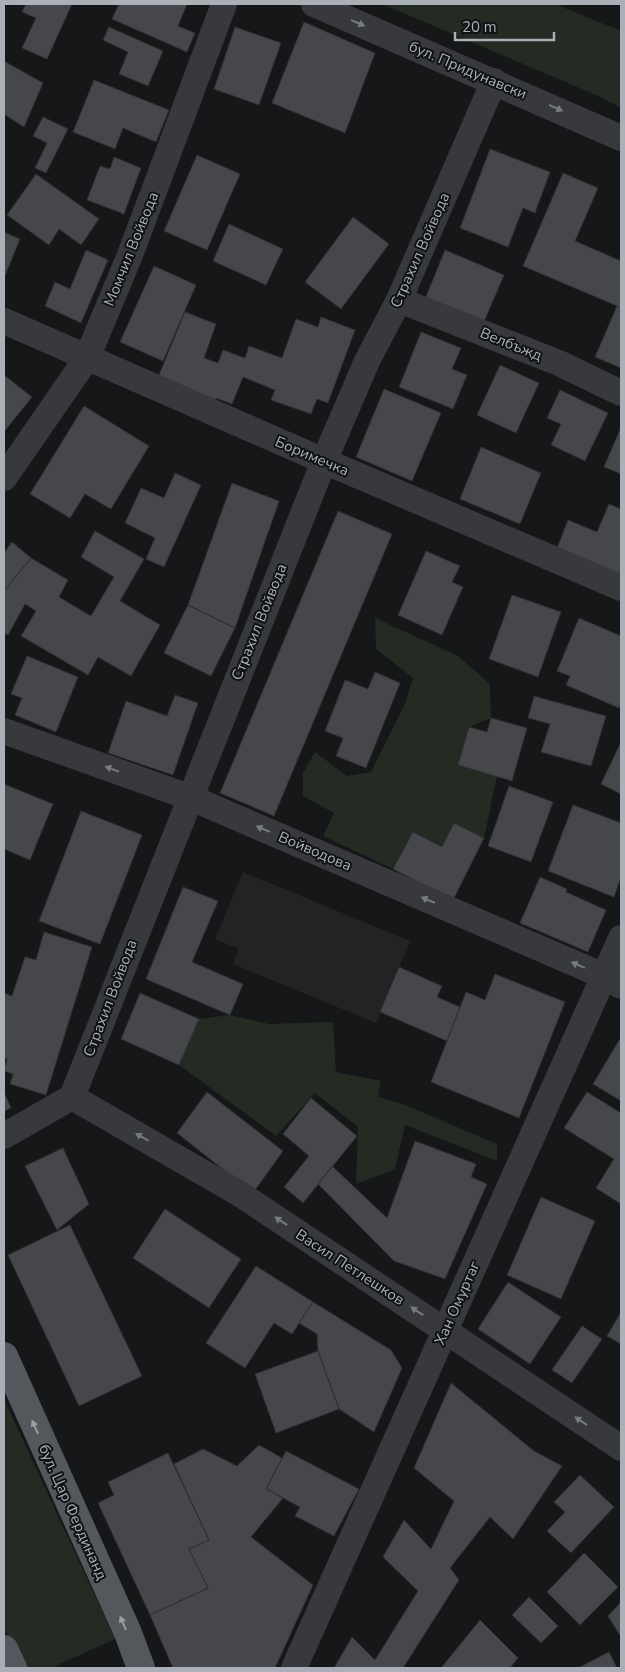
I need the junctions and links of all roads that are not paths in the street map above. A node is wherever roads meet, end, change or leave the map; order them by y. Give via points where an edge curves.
1 (224, 4) edge
2 (314, 4) edge
3 (494, 81) junction
4 (621, 138) edge
5 (399, 300) junction
6 (4, 321) edge
7 (87, 358) junction
8 (621, 393) edge
9 (324, 462) junction
10 (4, 478) edge
11 (621, 588) edge
12 (4, 730) edge
13 (189, 797) junction
14 (621, 938) edge
15 (613, 981) edge
16 (72, 1097) junction
17 (4, 1136) edge
18 (445, 1329) junction
19 (4, 1356) edge
20 (621, 1448) edge
21 (4, 1649) edge
22 (13, 1668) edge
23 (141, 1668) edge
24 (294, 1668) edge

1 - 7 street, Момчил Войвода via 130,255
2 -> 3 street, бул. Придунавски
3 -> 4 street, бул. Придунавски
3 - 5 street, Страхил Войвода
5 - 8 street, Велбъжд via 559,363
5 - 9 street, Страхил Войвода via 367,361
6 - 7 street, Боримечка
7 - 9 street, Боримечка
7 - 10 street, Момчил Войвода
9 - 11 street, Боримечка
9 - 13 street, Страхил Войвода
13 -> 12 street, Войводова
15 -> 13 street, Войводова
13 - 16 street, Страхил Войвода
14 - 15 street, Хан Омуртаг
15 - 18 street, Хан Омуртаг
16 - 17 street
18 -> 16 street, Васил Петлешков via 240,1194
20 -> 18 street, Васил Петлешков
18 - 24 street, Хан Омуртаг
23 -> 19 main road, бул. Цар Фердинанд
21 - 22 main road

